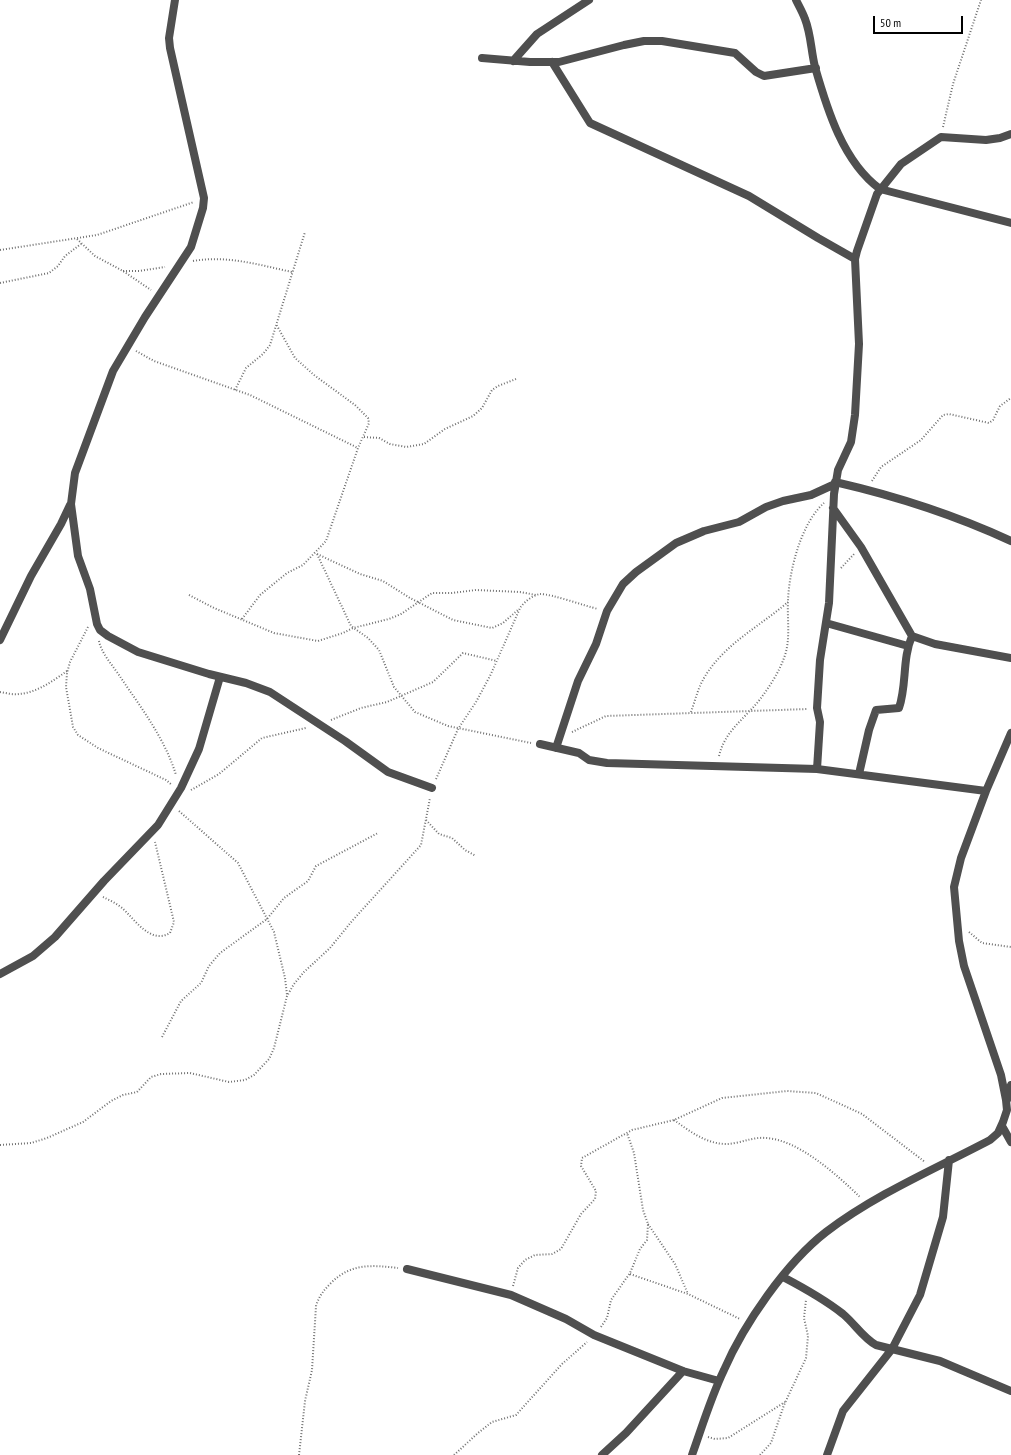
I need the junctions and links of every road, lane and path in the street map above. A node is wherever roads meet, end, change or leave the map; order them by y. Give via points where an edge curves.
1 (175, 0) edge
2 (589, 0) edge
3 (796, 0) edge
4 (981, 0) edge
5 (482, 58) dead end
6 (513, 60) junction
7 (552, 62) junction
8 (816, 68) junction
9 (1011, 134) edge
10 (942, 137) junction
11 (880, 189) junction
12 (204, 198) junction
13 (1011, 223) edge
14 (305, 232) dead end
15 (77, 239) junction
16 (81, 244) junction
17 (0, 250) edge
18 (855, 259) junction
19 (179, 264) junction
20 (123, 271) junction
21 (292, 272) junction
22 (0, 283) edge
23 (159, 295) junction
24 (276, 324) junction
25 (127, 345) junction
26 (516, 379) dead end
27 (235, 390) junction
28 (1011, 398) edge
29 (364, 437) junction
30 (358, 448) junction
31 (835, 483) junction
32 (867, 489) junction
33 (834, 494) junction
34 (70, 504) junction
35 (833, 508) junction
36 (1011, 541) edge
37 (861, 547) junction
38 (317, 554) junction
39 (831, 579) junction
40 (190, 595) dead end
41 (537, 595) junction
42 (420, 602) junction
43 (788, 602) junction
44 (520, 608) junction
45 (607, 611) junction
46 (94, 612) junction
47 (242, 619) junction
48 (826, 623) junction
49 (97, 624) junction
50 (353, 628) junction
51 (912, 636) junction
52 (0, 640) edge
53 (908, 646) junction
54 (1011, 658) edge
55 (497, 661) junction
56 (68, 670) junction
57 (220, 677) junction
58 (0, 692) edge
59 (400, 696) junction
60 (817, 708) junction
61 (749, 711) junction
62 (691, 712) junction
63 (318, 724) junction
64 (458, 729) junction
65 (1011, 733) edge
66 (558, 739) junction
67 (540, 744) joint
68 (556, 748) junction
69 (717, 766) junction
70 (817, 769) junction
71 (859, 774) junction
72 (432, 788) junction
73 (986, 791) junction
74 (176, 796) junction
75 (426, 820) junction
76 (156, 827) junction
77 (378, 833) dead end
78 (476, 856) dead end
79 (94, 892) junction
80 (267, 919) junction
81 (957, 927) junction
82 (1011, 947) edge
83 (0, 974) edge
84 (287, 996) junction
85 (162, 1037) dead end
86 (1011, 1085) edge
87 (1006, 1100) junction
88 (1009, 1112) edge
89 (674, 1120) junction
90 (1002, 1126) junction
91 (627, 1133) junction
92 (1011, 1142) edge
93 (0, 1145) edge
94 (949, 1160) junction
95 (934, 1169) junction
96 (868, 1205) junction
97 (648, 1224) junction
98 (407, 1269) joint
99 (630, 1273) junction
100 (783, 1277) junction
101 (808, 1290) junction
102 (688, 1294) junction
103 (511, 1296) junction
104 (748, 1324) junction
105 (594, 1335) junction
106 (892, 1348) junction
107 (683, 1371) junction
108 (719, 1381) junction
109 (1011, 1391) edge
110 (786, 1401) junction
111 (699, 1434) junction
112 (299, 1455) edge
113 (454, 1455) edge
114 (602, 1455) edge
115 (692, 1455) edge
116 (760, 1455) edge
117 (827, 1455) edge

1 - 12 street via 170,48
2 - 6 street via 537,34
3 - 8 street via 806,20
4 - 10 path via 953,84
5 - 6 street
6 - 7 street
7 - 8 street via 644,41 662,41 735,53 764,76
7 - 18 street via 590,123 749,196
8 - 11 street via 828,108 845,147 858,168
9 - 10 street via 986,140
10 - 11 street via 901,164
11 - 13 street
11 - 18 street
12 - 15 path via 97,235
12 - 19 street via 195,237
14 - 21 path
15 - 16 path
15 - 17 path
16 - 20 path via 95,256
16 - 22 path via 49,273
18 - 31 street via 858,344 855,415 851,442
19 - 20 path
19 - 21 path via 220,258 258,263
19 - 23 street
20 - 23 path
21 - 24 path
23 - 25 street
24 - 27 path via 270,345 246,368
24 - 29 path via 295,358 368,418 369,423
25 - 27 path via 154,361
25 - 34 street via 113,370 87,436 75,474
26 - 29 path via 492,390 482,408 473,416 424,444 406,447 390,444 379,438
27 - 30 path via 296,416 320,431
28 - 32 path via 1000,406 989,423 949,414 943,415 921,440 881,467
29 - 30 path
30 - 38 path via 330,531
31 - 32 street
31 - 33 street
31 - 45 street via 811,495 766,507 739,522 704,531 676,542 656,555 623,584
32 - 36 street via 920,504
33 - 35 street
33 - 43 path via 820,506 800,541 789,585
34 - 46 street via 79,561 90,589
34 - 52 street
35 - 37 street
35 - 39 street
37 - 39 path
37 - 51 street
38 - 42 path via 360,574 383,581
38 - 47 path via 287,573 260,595
38 - 50 path
39 - 48 street
40 - 47 path
41 - 42 path via 476,590 432,593
41 - 44 path
41 - 45 path via 543,594
42 - 44 path via 453,620 488,628 503,623
42 - 50 path via 389,619
43 - 61 path via 788,643 785,658 761,698
43 - 62 path via 733,643 717,660 702,681
44 - 55 path
45 - 66 street via 601,634 578,680 570,710
46 - 49 street
46 - 56 path
47 - 50 path via 274,633 315,641
48 - 53 street
48 - 60 street via 820,660
49 - 57 street via 108,636 138,652
49 - 74 path via 99,644 169,752
50 - 59 path via 368,638 379,650
51 - 53 street
51 - 54 street via 934,644
53 - 71 street via 899,708 876,710
55 - 59 path via 462,652 432,682
55 - 64 path via 476,702
56 - 58 path via 54,681 31,691 21,694
56 - 74 path via 66,687 75,731 98,748 166,780 173,786
57 - 63 street via 270,692
57 - 74 street via 199,749
59 - 63 path
59 - 64 path via 419,714
60 - 61 path
60 - 70 street via 820,722
61 - 62 path
61 - 69 path via 728,734 721,748
62 - 66 path via 606,716
63 - 72 street via 388,772
63 - 74 path via 263,737 218,774
64 - 67 path
64 - 72 path
65 - 73 street
66 - 68 street
67 - 68 street
68 - 69 street via 579,753 589,760 601,762
69 - 70 street
70 - 71 street
71 - 73 street
72 - 75 path
73 - 81 street via 954,887
74 - 76 street
74 - 80 path via 186,818 238,863
75 - 78 path via 439,834 452,838
75 - 84 path via 420,847 330,948 304,972
76 - 79 street
76 - 79 path via 155,847 174,922 170,933 162,936 148,932 122,908
77 - 80 path via 316,866 308,881 284,898
79 - 83 street via 56,937 32,956
80 - 84 path via 276,937
80 - 85 path via 227,946 214,960 201,983 181,1001
81 - 82 path via 971,933 982,943
81 - 87 street via 968,983 1000,1075
84 - 93 path via 274,1048 269,1059 254,1076 230,1082 190,1073 161,1074 151,1077 138,1092 111,1100 83,1122 47,1138 31,1143
86 - 87 street
87 - 88 street
88 - 90 street
89 - 91 path
89 - 95 path via 727,1097 771,1092 810,1092 862,1114
89 - 96 path via 696,1135 715,1143 766,1138 788,1142 823,1165
90 - 92 street
90 - 94 street via 990,1140
91 - 97 path via 634,1153 643,1210
91 - 103 path via 582,1158 581,1166 596,1191 595,1199 581,1214 561,1249 552,1254 535,1255 521,1264
94 - 95 street
94 - 106 street via 943,1217 926,1278 920,1295
95 - 96 street
96 - 100 street via 822,1236
97 - 99 path via 647,1240
97 - 102 path via 675,1264
98 - 103 street
98 - 112 path via 375,1265 358,1266 334,1280 319,1298 316,1306 312,1370
99 - 102 path
99 - 105 path via 611,1300 605,1323
100 - 101 street
100 - 104 street
101 - 106 street via 828,1302 852,1322 867,1340 876,1345
101 - 110 path via 804,1318 808,1336 807,1355
102 - 104 path via 731,1313
103 - 105 street via 566,1319
104 - 108 street
105 - 107 street
105 - 113 path via 562,1364 516,1414 492,1422
106 - 109 street via 940,1361
106 - 117 street via 843,1411
107 - 108 street
107 - 114 street
108 - 111 street
110 - 111 path via 728,1438 715,1439
110 - 116 path via 771,1443
111 - 115 street

